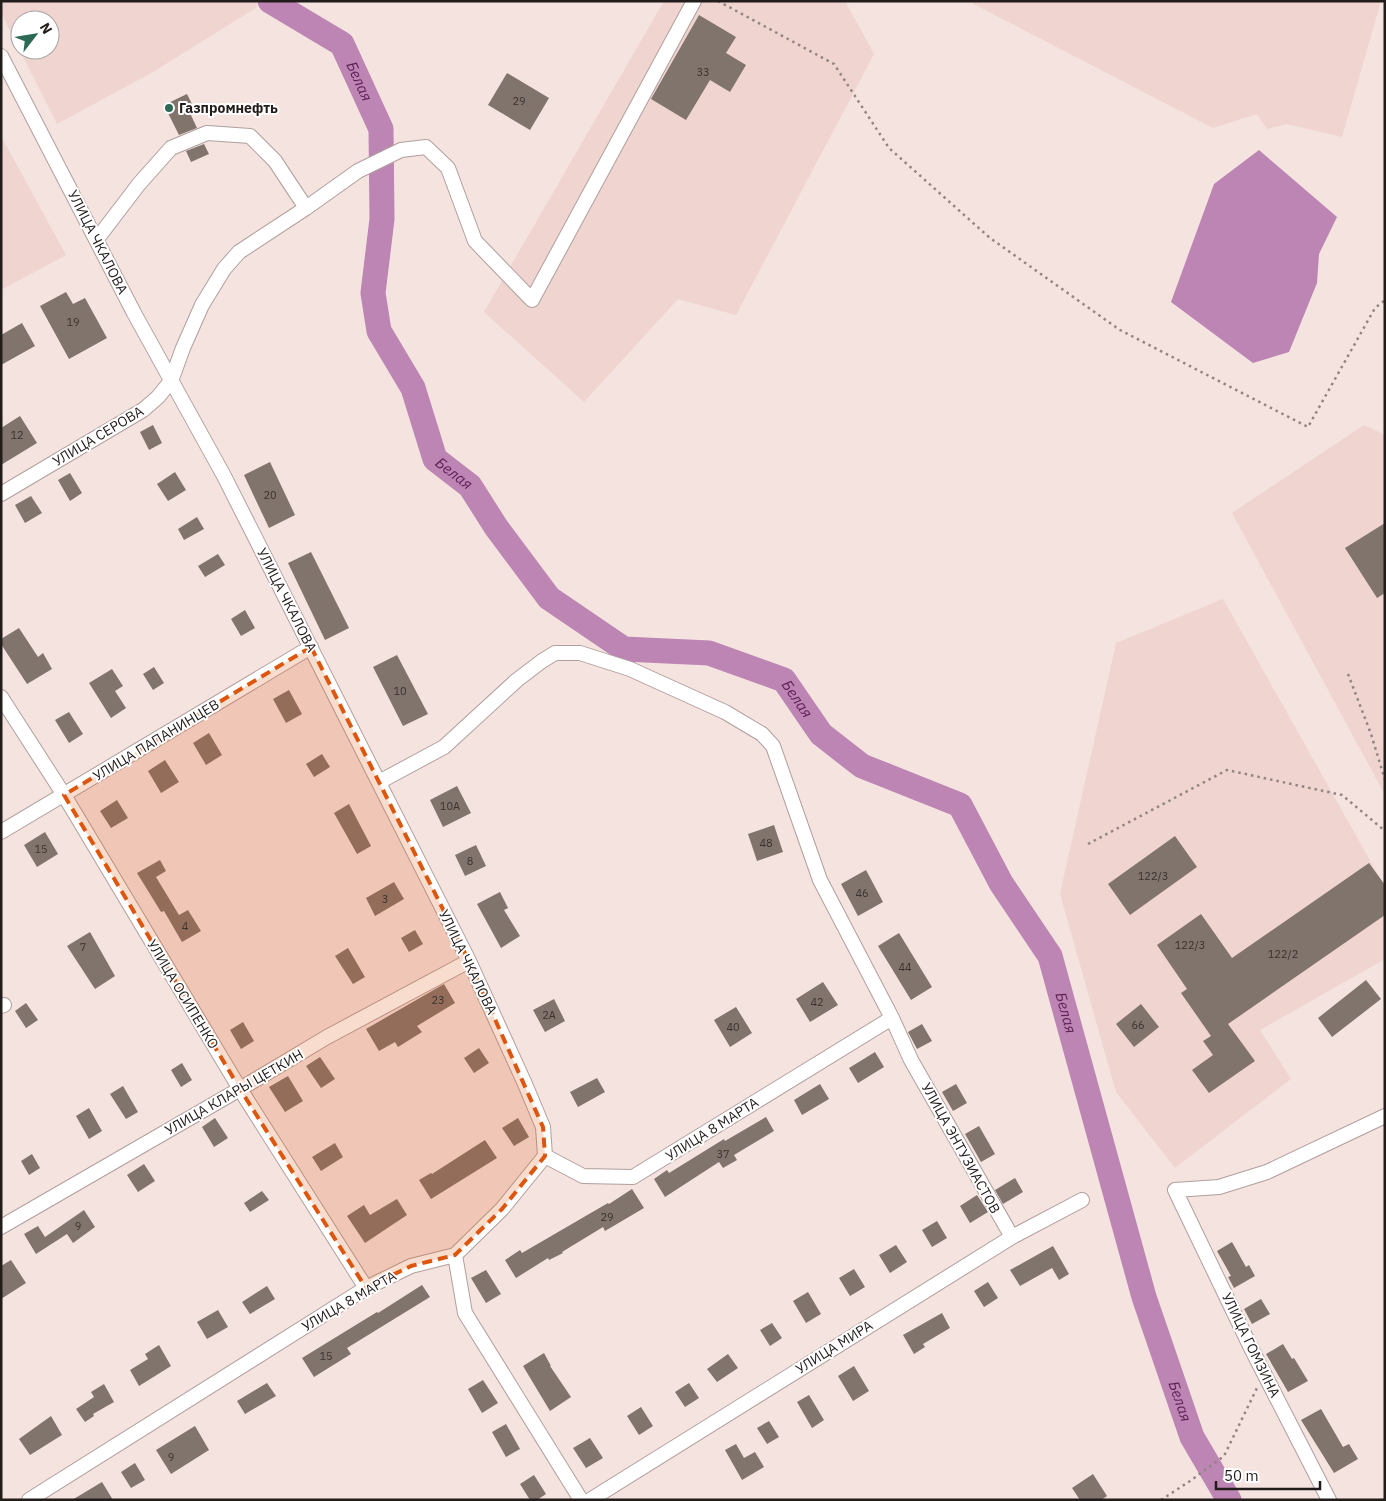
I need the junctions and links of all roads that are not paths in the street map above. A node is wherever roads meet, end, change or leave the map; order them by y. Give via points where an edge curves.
1 (694, 1) edge
2 (1, 56) edge
3 (306, 208) junction
4 (98, 239) junction
5 (171, 381) junction
6 (1, 494) edge
7 (311, 647) junction
8 (1, 697) edge
9 (379, 782) junction
10 (64, 795) junction
11 (1, 832) edge
12 (468, 961) junction
13 (892, 1018) junction
14 (240, 1089) junction
15 (1385, 1116) edge
16 (544, 1156) junction
17 (1082, 1200) dead end
18 (1, 1227) edge
19 (1012, 1237) junction
20 (455, 1255) junction
21 (366, 1288) junction
22 (29, 1500) edge
23 (581, 1500) edge
24 (590, 1500) edge
25 (1329, 1500) edge

1 - 3 street, УЛИЦА СЕРОВА via 532,300 475,241 448,168 426,147 401,150 358,171
2 - 4 street, УЛИЦА ЧКАЛОВА
3 - 4 street via 275,161 250,136 207,133 171,148
3 - 5 street, УЛИЦА СЕРОВА via 239,252 224,269 202,305
4 - 5 street, УЛИЦА ЧКАЛОВА
5 - 6 street, УЛИЦА СЕРОВА via 143,410
5 - 7 street, УЛИЦА ЧКАЛОВА via 224,476
7 - 9 street, УЛИЦА ЧКАЛОВА
7 - 10 street, УЛИЦА ПАПАНИНЦЕВ
8 - 10 street, УЛИЦА ОСИПЕНКО
9 - 12 street, УЛИЦА ЧКАЛОВА
9 - 13 street via 444,747 517,680 555,653 580,654 630,668 725,712 762,734 773,746 820,880
10 - 11 street, УЛИЦА ПАПАНИНЦЕВ
10 - 14 street, УЛИЦА ОСИПЕНКО
12 - 14 street, УЛИЦА КЛАРЫ ЦЕТКИН
12 - 16 street, УЛИЦА ЧКАЛОВА via 543,1127
13 - 16 street, УЛИЦА 8 МАРТА via 633,1177 583,1176
13 - 19 street, УЛИЦА ЭНТУЗИАСТОВ via 911,1060
14 - 18 street, УЛИЦА КЛАРЫ ЦЕТКИН
14 - 21 street, УЛИЦА ОСИПЕНКО
15 - 25 street, УЛИЦА ГОМЗИНА via 1267,1172 1218,1187 1175,1190
16 - 20 street, УЛИЦА 8 МАРТА via 502,1210
17 - 19 street, УЛИЦА МИРА
19 - 24 street, УЛИЦА МИРА
20 - 21 street, УЛИЦА 8 МАРТА via 411,1266
20 - 23 street via 465,1313
21 - 22 street, УЛИЦА 8 МАРТА

